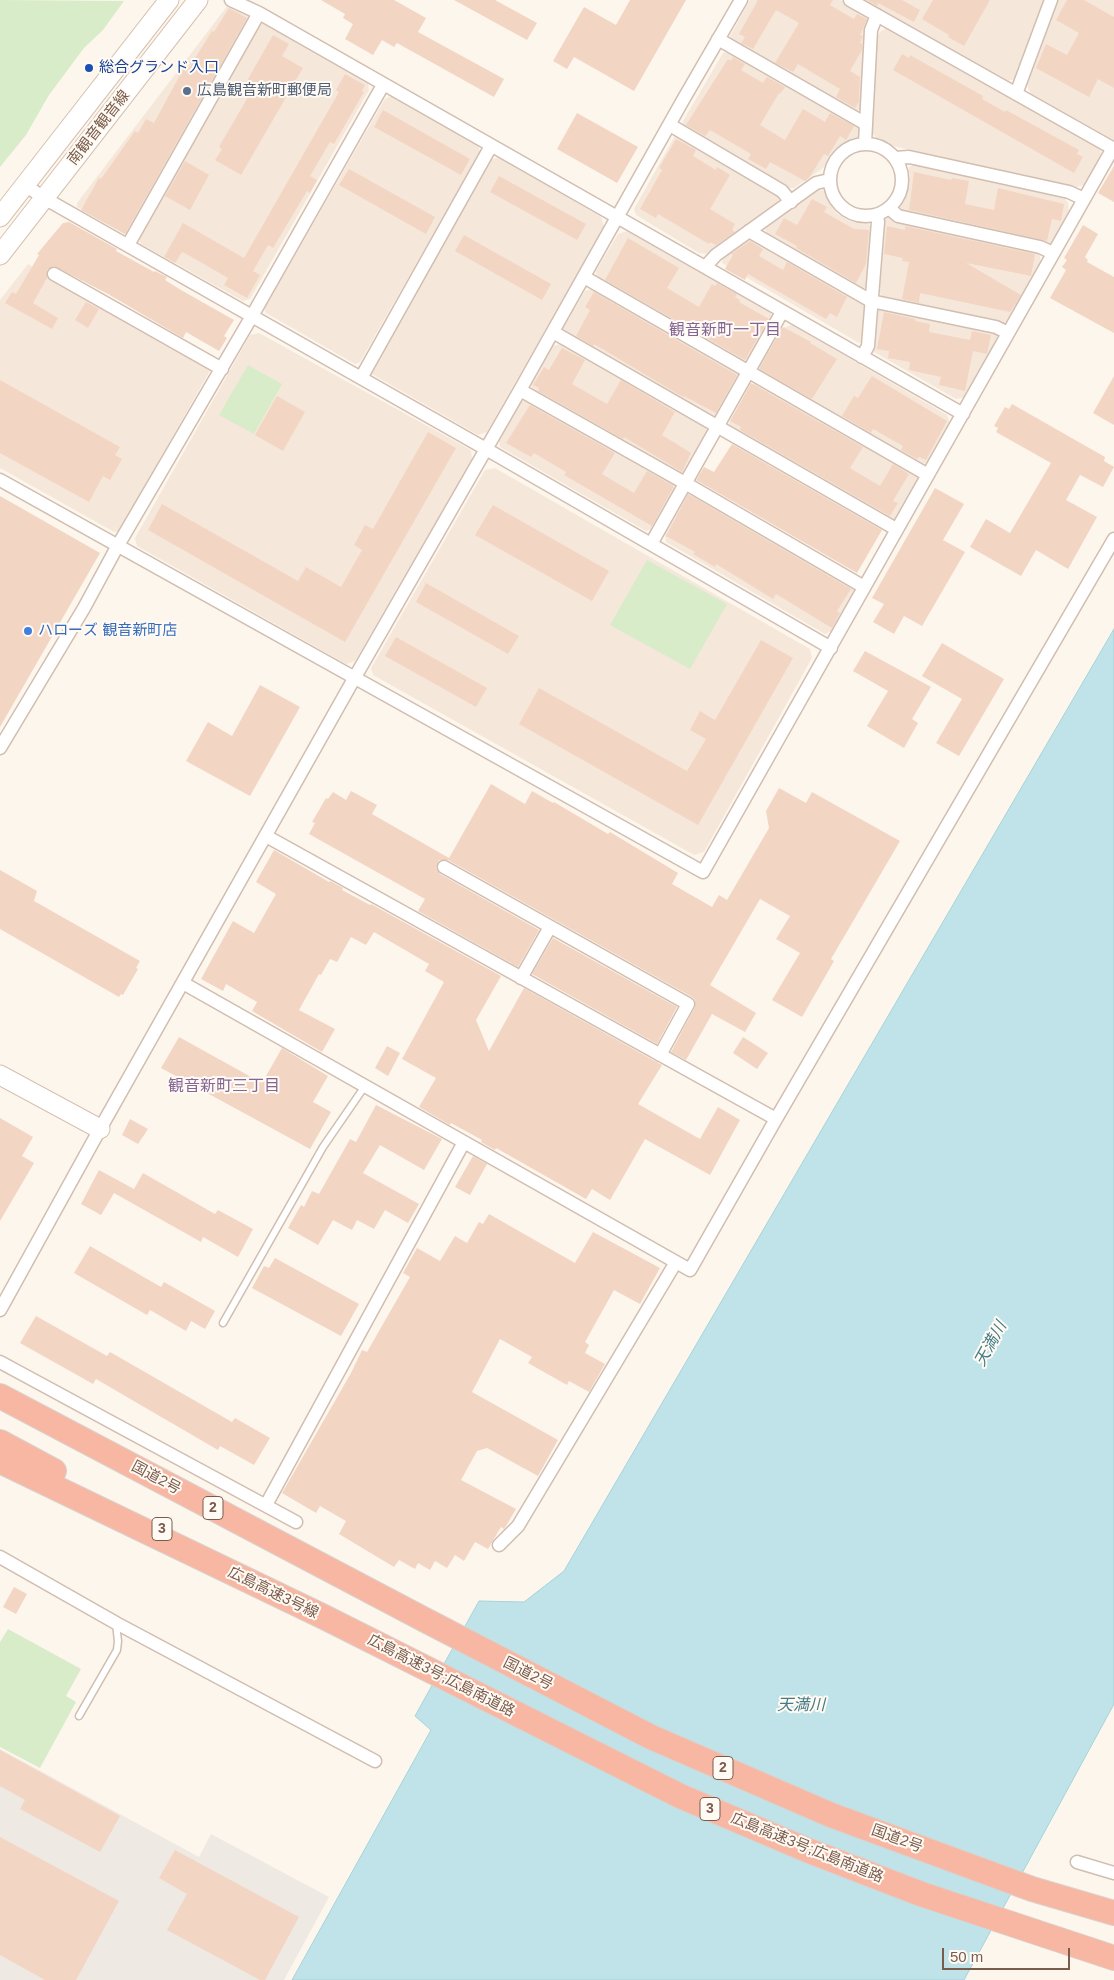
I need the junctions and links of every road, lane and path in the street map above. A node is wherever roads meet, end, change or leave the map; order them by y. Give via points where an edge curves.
1 (169, 0) edge
2 (198, 0) edge
3 (231, 0) edge
4 (741, 0) edge
5 (850, 0) edge
6 (1052, 0) edge
7 (259, 13) junction
8 (877, 15) junction
9 (718, 39) junction
10 (383, 85) junction
11 (1016, 94) junction
12 (866, 124) junction
13 (670, 125) junction
14 (864, 143) junction
15 (491, 146) junction
16 (1113, 149) edge
17 (895, 158) junction
18 (829, 180) junction
19 (25, 185) junction
20 (44, 198) junction
21 (1084, 199) junction
22 (791, 202) junction
23 (888, 208) junction
24 (877, 215) junction
25 (0, 217) edge
26 (617, 217) junction
27 (749, 231) junction
28 (128, 245) junction
29 (1053, 253) junction
30 (0, 255) edge
31 (705, 267) junction
32 (54, 274) dead end
33 (584, 277) junction
34 (871, 301) junction
35 (782, 312) junction
36 (252, 316) junction
37 (553, 332) junction
38 (1008, 333) junction
39 (862, 357) junction
40 (222, 369) junction
41 (749, 372) junction
42 (361, 378) junction
43 (520, 390) junction
44 (962, 414) junction
45 (717, 427) junction
46 (486, 449) junction
47 (928, 475) junction
48 (0, 480) edge
49 (685, 483) junction
50 (896, 529) junction
51 (1114, 539) edge
52 (651, 544) junction
53 (117, 547) junction
54 (864, 587) junction
55 (831, 648) junction
56 (355, 677) junction
57 (5, 727) edge
58 (0, 748) edge
59 (266, 836) junction
60 (444, 867) dead end
61 (550, 927) junction
62 (521, 978) junction
63 (184, 983) junction
64 (660, 1055) junction
65 (0, 1075) edge
66 (365, 1086) junction
67 (776, 1119) junction
68 (100, 1130) junction
69 (464, 1142) junction
70 (676, 1262) junction
71 (1, 1306) edge
72 (223, 1323) dead end
73 (0, 1362) edge
74 (0, 1396) edge
75 (0, 1442) edge
76 (0, 1461) edge
77 (266, 1505) junction
78 (296, 1522) dead end
79 (500, 1545) dead end
80 (0, 1557) edge
81 (324, 1617) junction
82 (116, 1623) junction
83 (79, 1716) dead end
84 (375, 1761) dead end
85 (1077, 1862) dead end
86 (1114, 1873) edge
87 (1078, 1903) junction
88 (1114, 1914) edge
89 (1114, 1923) edge
90 (1114, 1958) edge

1 - 19 main road, 南観音観音線
2 - 20 main road, 南観音観音線
3 - 7 street
4 - 9 street
5 - 8 street
6 - 11 street
7 - 10 street
7 - 28 street
8 - 11 street
8 - 12 street via 871,30
9 - 12 street
9 - 13 street
10 - 15 street
10 - 36 street
11 - 16 street
12 - 14 street
13 - 22 street via 782,191
13 - 26 street
14 - 17 street via 881,147
14 - 18 street via 840,154 831,167
15 - 26 street
15 - 42 street
16 - 21 street
17 - 21 street via 919,159 1069,192
17 - 23 street via 901,172 901,188
18 - 22 street via 816,183
18 - 24 street via 834,198 844,210 864,217
19 - 20 street
19 - 25 main road, 南観音観音線
20 - 28 street
20 - 30 main road, 南観音観音線
21 - 29 street
22 - 27 street
23 - 24 street
23 - 29 street via 898,216 1040,247
24 - 34 street
26 - 31 street
26 - 33 street
27 - 31 street
27 - 34 street
28 - 36 street
29 - 38 street
31 - 35 street
32 - 40 street
33 - 37 street
33 - 41 street
34 - 38 street via 996,327
34 - 39 street via 868,346
35 - 39 street
35 - 41 street
36 - 40 street
36 - 42 street
37 - 43 street
37 - 45 street
38 - 44 street
39 - 44 street
40 - 53 street
41 - 45 street
41 - 47 street
42 - 46 street
43 - 46 street
43 - 49 street
44 - 47 street
45 - 49 street
45 - 50 street
46 - 52 street
46 - 56 street
47 - 50 street
48 - 53 street
49 - 52 street
49 - 54 street
50 - 54 street
51 - 67 street
52 - 55 street
53 - 56 street
53 - 57 street via 84,608
54 - 55 street
55 - 56 street via 704,872
56 - 59 street
57 - 58 street
59 - 62 street
59 - 63 street
60 - 61 street
61 - 62 street
61 - 64 street via 688,1004
62 - 64 street
63 - 66 street
63 - 68 street
64 - 67 street
65 - 68 main road
66 - 69 street
66 - 72 lane via 323,1146
67 - 70 street via 690,1270
68 - 71 street
69 - 70 street
69 - 77 street
70 - 79 street via 518,1526
73 - 77 street
74 - 87 highway, 国道2号 / 2 via 651,1737 831,1815
75 - 81 highway, 広島高速3号線 / 3
76 - 81 highway, 広島高速3号線 / 3
77 - 78 street
80 - 82 street
81 - 90 highway, 広島高速3号;広島南道路 / 3 via 680,1796 921,1894
82 - 83 lane via 117,1650
82 - 84 street
85 - 86 street
87 - 88 highway, 国道2号 / 2
87 - 89 highway, 国道2号 / 2

